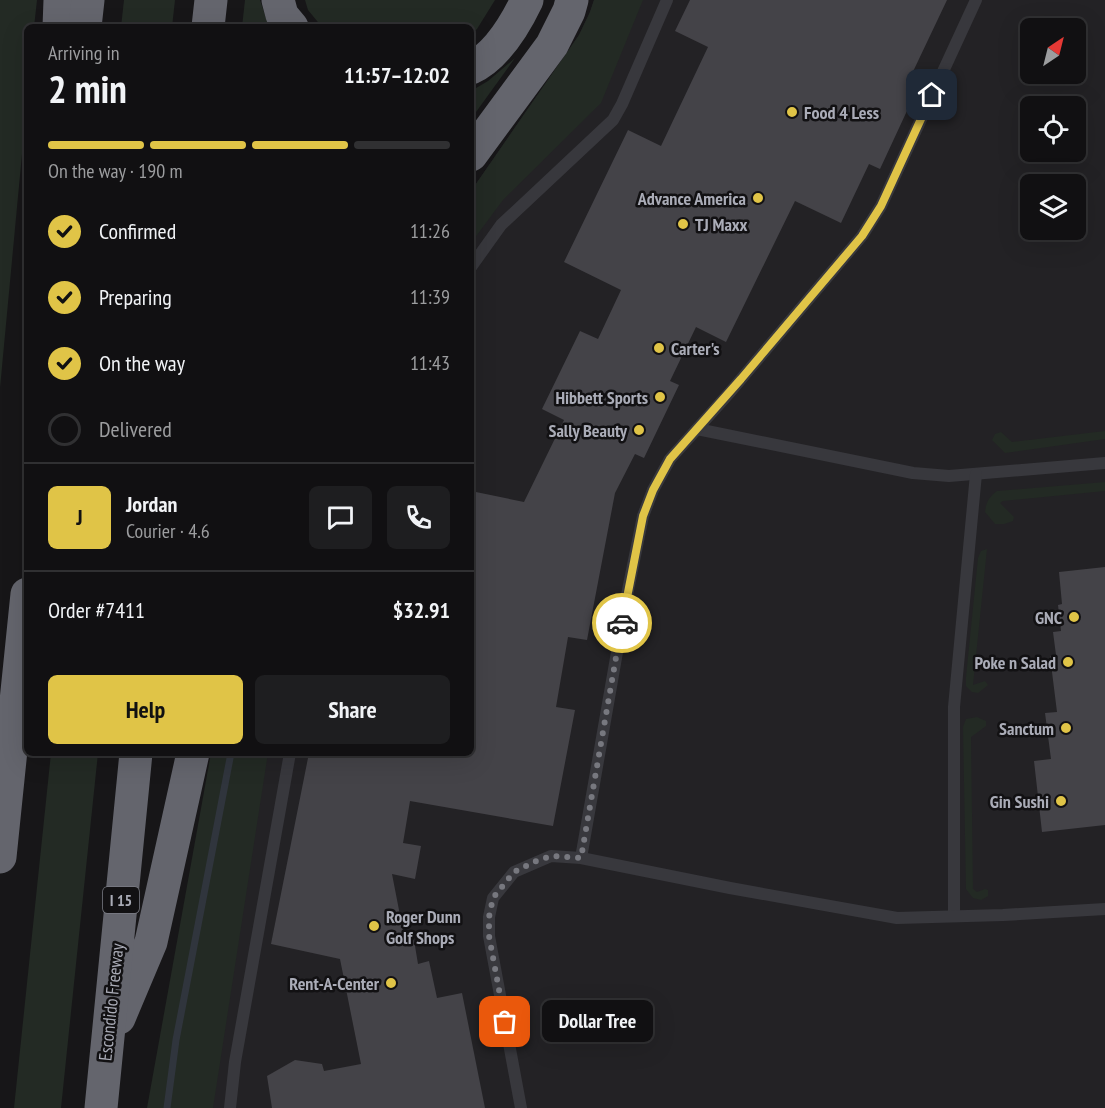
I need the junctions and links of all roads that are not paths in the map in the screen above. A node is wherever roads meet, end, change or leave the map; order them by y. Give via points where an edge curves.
1 (60, 0) edge
2 (88, 0) edge
3 (211, 0) edge
4 (278, 0) edge
5 (527, 0) edge
6 (572, 0) edge
7 (667, 0) edge
8 (976, 0) edge
9 (59, 24) edge
10 (85, 24) edge
11 (208, 24) edge
12 (290, 24) edge
13 (474, 66) edge
14 (474, 151) edge
15 (474, 263) edge
16 (697, 429) junction
17 (1105, 463) edge
18 (976, 474) junction
19 (24, 623) edge
20 (136, 756) edge
21 (192, 756) edge
22 (289, 756) edge
23 (0, 857) edge
24 (581, 858) junction
25 (1105, 909) edge
26 (954, 916) junction
27 (106, 1047) junction
28 (101, 1108) edge
29 (230, 1108) edge
30 (521, 1108) edge

1 - 9 highway
2 - 10 highway
3 - 11 highway
4 - 12 highway
5 - 13 highway via 496,48
6 - 14 highway via 552,45
7 - 15 lane via 613,120 501,225
8 - 16 lane via 868,227
16 - 18 lane via 913,473
16 - 24 lane via 670,459 643,516
17 - 18 lane
18 - 26 lane via 954,707
19 - 23 highway
20 - 27 highway, Escondido Freeway / I 15
21 - 27 highway via 151,942
22 - 29 lane
24 - 26 lane via 897,918
24 - 30 lane via 551,856 534,862 514,872 493,898 489,936
25 - 26 lane
27 - 28 highway, Escondido Freeway / I 15

